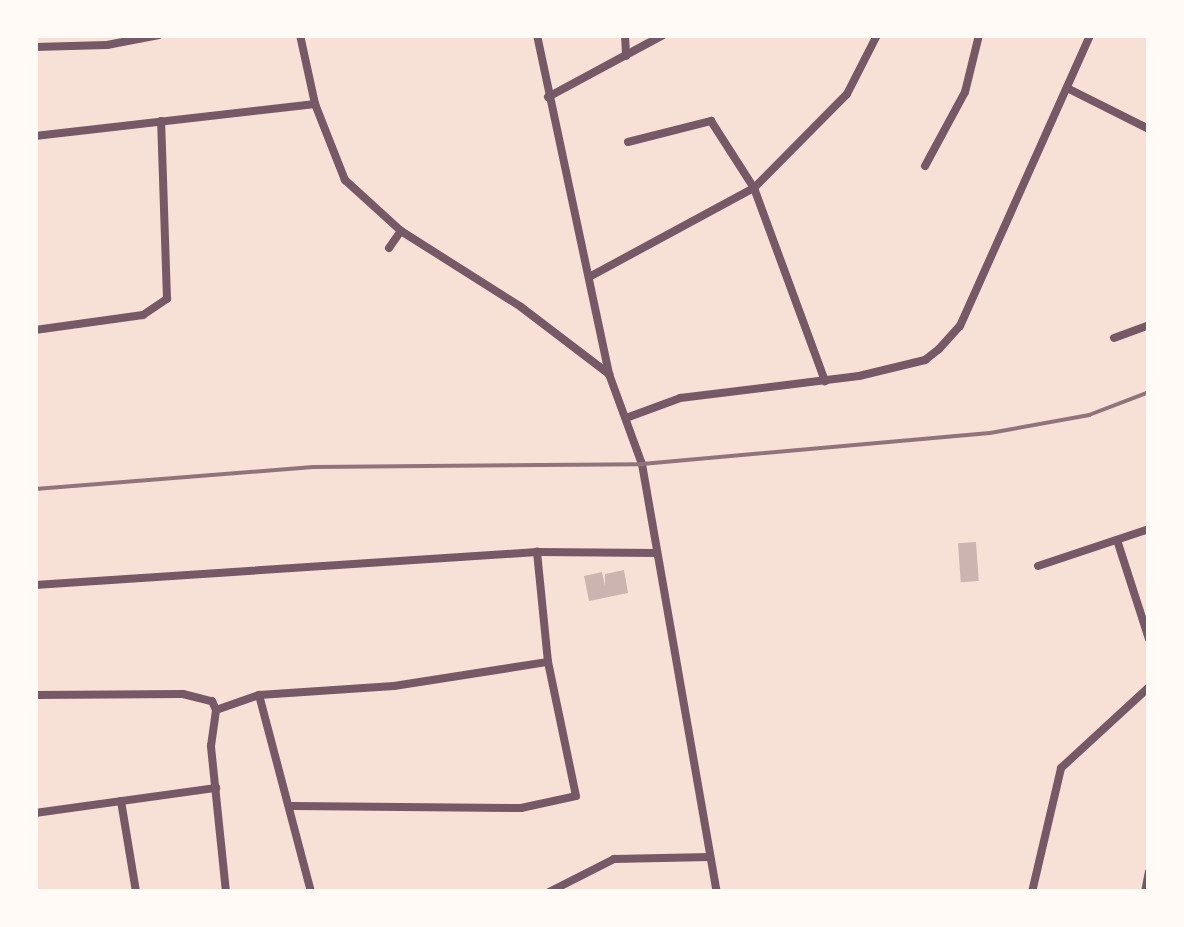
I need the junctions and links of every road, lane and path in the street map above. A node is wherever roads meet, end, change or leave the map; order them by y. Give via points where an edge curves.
1 (159, 35) edge
2 (300, 35) edge
3 (538, 35) edge
4 (626, 35) edge
5 (663, 35) edge
6 (877, 35) edge
7 (979, 35) edge
8 (1090, 35) edge
9 (35, 47) edge
10 (626, 56) junction
11 (1068, 90) junction
12 (548, 97) junction
13 (315, 104) junction
14 (161, 122) junction
15 (1149, 129) edge
16 (35, 136) edge
17 (628, 142) dead end
18 (925, 166) dead end
19 (754, 188) junction
20 (401, 231) junction
21 (390, 248) dead end
22 (592, 276) junction
23 (1149, 325) edge
24 (35, 330) edge
25 (1114, 338) dead end
26 (609, 374) junction
27 (825, 381) junction
28 (626, 418) junction
29 (1149, 529) edge
30 (1117, 540) junction
31 (537, 552) junction
32 (656, 552) junction
33 (1038, 566) dead end
34 (35, 585) edge
35 (1149, 639) edge
36 (548, 662) junction
37 (1149, 687) edge
38 (35, 695) edge
39 (259, 695) junction
40 (216, 710) junction
41 (216, 788) junction
42 (122, 801) junction
43 (292, 806) junction
44 (35, 813) edge
45 (710, 856) junction
46 (1149, 872) edge
47 (136, 892) edge
48 (226, 892) edge
49 (311, 892) edge
50 (549, 892) edge
51 (717, 892) edge
52 (1032, 892) edge
53 (1146, 892) edge

1 - 9 street
2 - 13 street
3 - 12 street
4 - 10 street
5 - 10 street
6 - 19 street via 847,94
7 - 18 street via 966,92
8 - 11 street
10 - 12 street
11 - 15 street
11 - 27 street via 954,336 924,360
12 - 22 street
13 - 14 street
13 - 20 street via 345,180
14 - 16 street
14 - 24 street via 167,299 143,314
17 - 19 street via 712,121
19 - 22 street
19 - 27 street
20 - 21 street
20 - 26 street via 521,307
22 - 26 street
23 - 25 street
26 - 28 street
27 - 28 street via 680,398
28 - 32 street via 642,464
29 - 30 street
30 - 33 street
30 - 35 street
31 - 32 street
31 - 34 street
31 - 36 street
32 - 45 street
36 - 39 street via 394,686
36 - 43 street via 576,796 520,808
37 - 52 street via 1061,768
38 - 40 street via 183,694 212,701
39 - 40 street
39 - 43 street
40 - 41 street
41 - 42 street
41 - 48 street
42 - 44 street
42 - 47 street
43 - 49 street
45 - 50 street via 614,860
45 - 51 street
46 - 53 street

